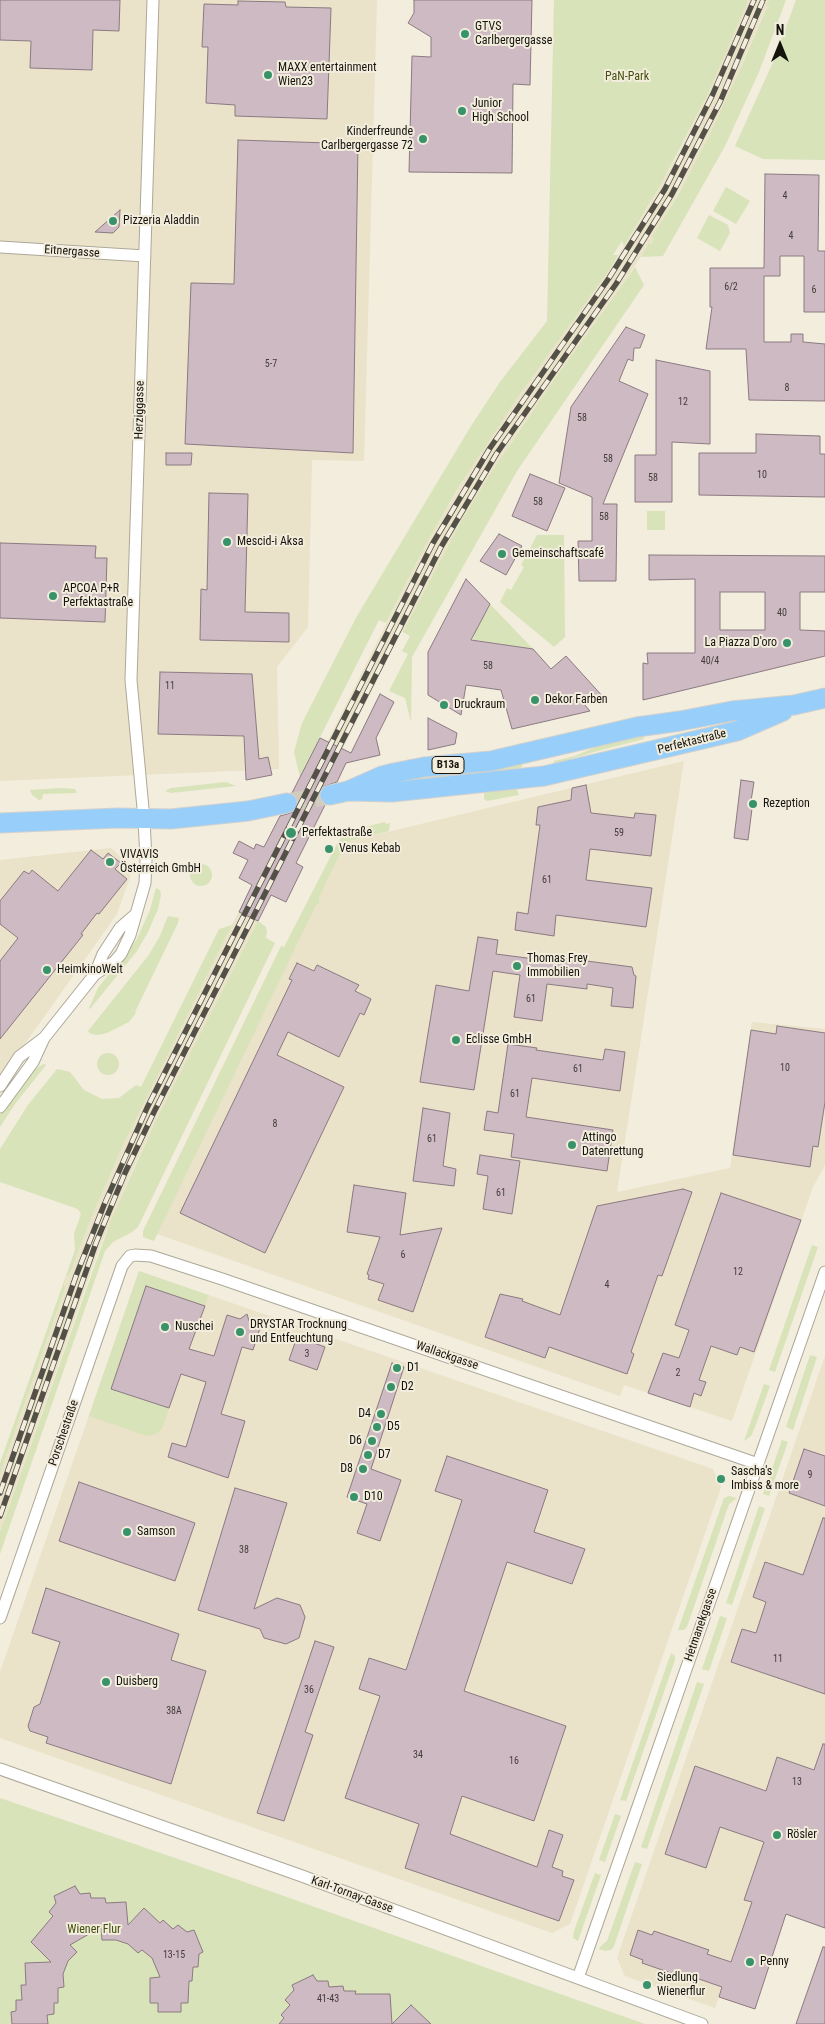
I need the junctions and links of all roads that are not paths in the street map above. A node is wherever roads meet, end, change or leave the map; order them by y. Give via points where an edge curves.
1 (153, 0) edge
2 (0, 247) edge
3 (145, 256) junction
4 (825, 698) edge
5 (794, 705) junction
6 (286, 804) tunnel mouth
7 (144, 819) junction
8 (0, 823) edge
9 (44, 1038) junction
10 (0, 1086) edge
11 (0, 1107) edge
12 (135, 1255) joint
13 (825, 1272) edge
14 (758, 1464) junction
15 (0, 1618) edge
16 (0, 1769) edge
17 (578, 1978) junction
18 (702, 2024) edge

1 - 3 street, Herziggasse
2 - 3 street, Eitnergasse
3 - 7 street, Herziggasse via 131,680
4 - 5 main road, Perfektastraße / B13a
5 - 5 main road, Perfektastraße / B13a via 737,731 562,773 392,792 339,793 382,776 491,761 637,726
6 - 7 main road via 205,816
7 - 8 main road
7 - 9 street, Herziggasse via 146,877 130,935 114,962 95,974
9 - 10 street via 20,1057
9 - 11 street via 34,1062
12 - 14 street, Wallackgasse via 151,1256 222,1279
12 - 15 street, Porschestraße via 122,1266
13 - 14 street, Hetmanekgasse
14 - 17 street, Hetmanekgasse
16 - 17 street, Karl-Tornay-Gasse
17 - 18 street, Karl-Tornay-Gasse

